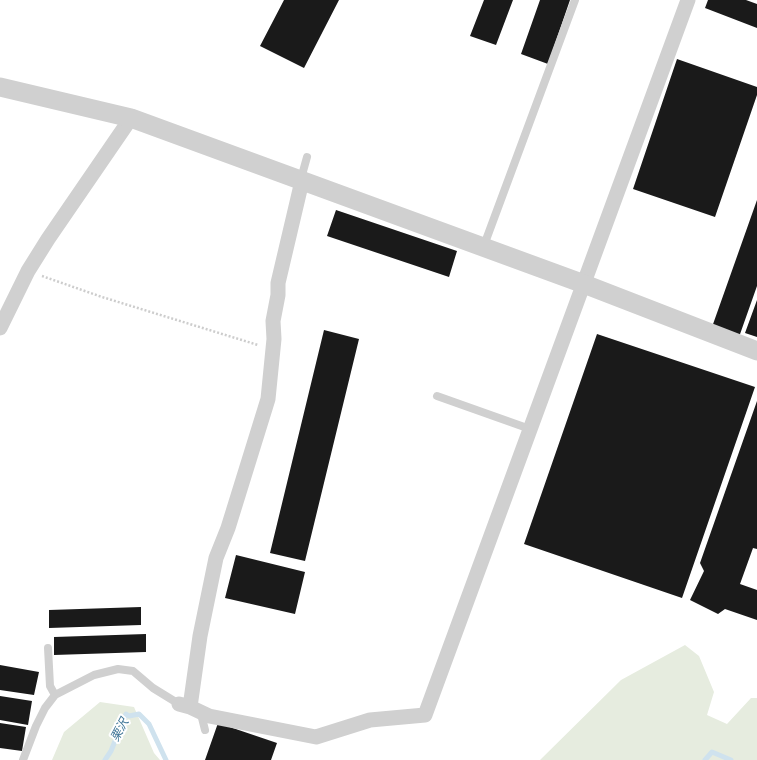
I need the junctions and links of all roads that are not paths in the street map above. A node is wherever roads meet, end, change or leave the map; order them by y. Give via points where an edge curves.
1 (576, 0) edge
2 (688, 0) edge
3 (0, 87) edge
4 (131, 118) junction
5 (306, 157) dead end
6 (302, 181) junction
7 (483, 248) junction
8 (584, 284) junction
9 (0, 328) edge
10 (757, 351) edge
11 (438, 396) dead end
12 (530, 429) junction
13 (48, 648) dead end
14 (55, 695) junction
15 (184, 705) junction
16 (204, 714) junction
17 (205, 730) dead end
18 (23, 760) edge

1 - 7 lane
2 - 8 street
3 - 4 street
4 - 6 street
4 - 9 street via 28,271
5 - 6 lane
6 - 7 street
6 - 15 street via 278,283 268,399 228,528 216,558
7 - 8 street
8 - 10 street
8 - 12 street
11 - 12 lane
12 - 16 street via 425,715 370,720 316,737
13 - 14 lane via 50,686
14 - 15 lane via 94,675 118,668 133,671 153,688
14 - 18 lane via 36,726
15 - 16 street
16 - 17 lane via 202,718

